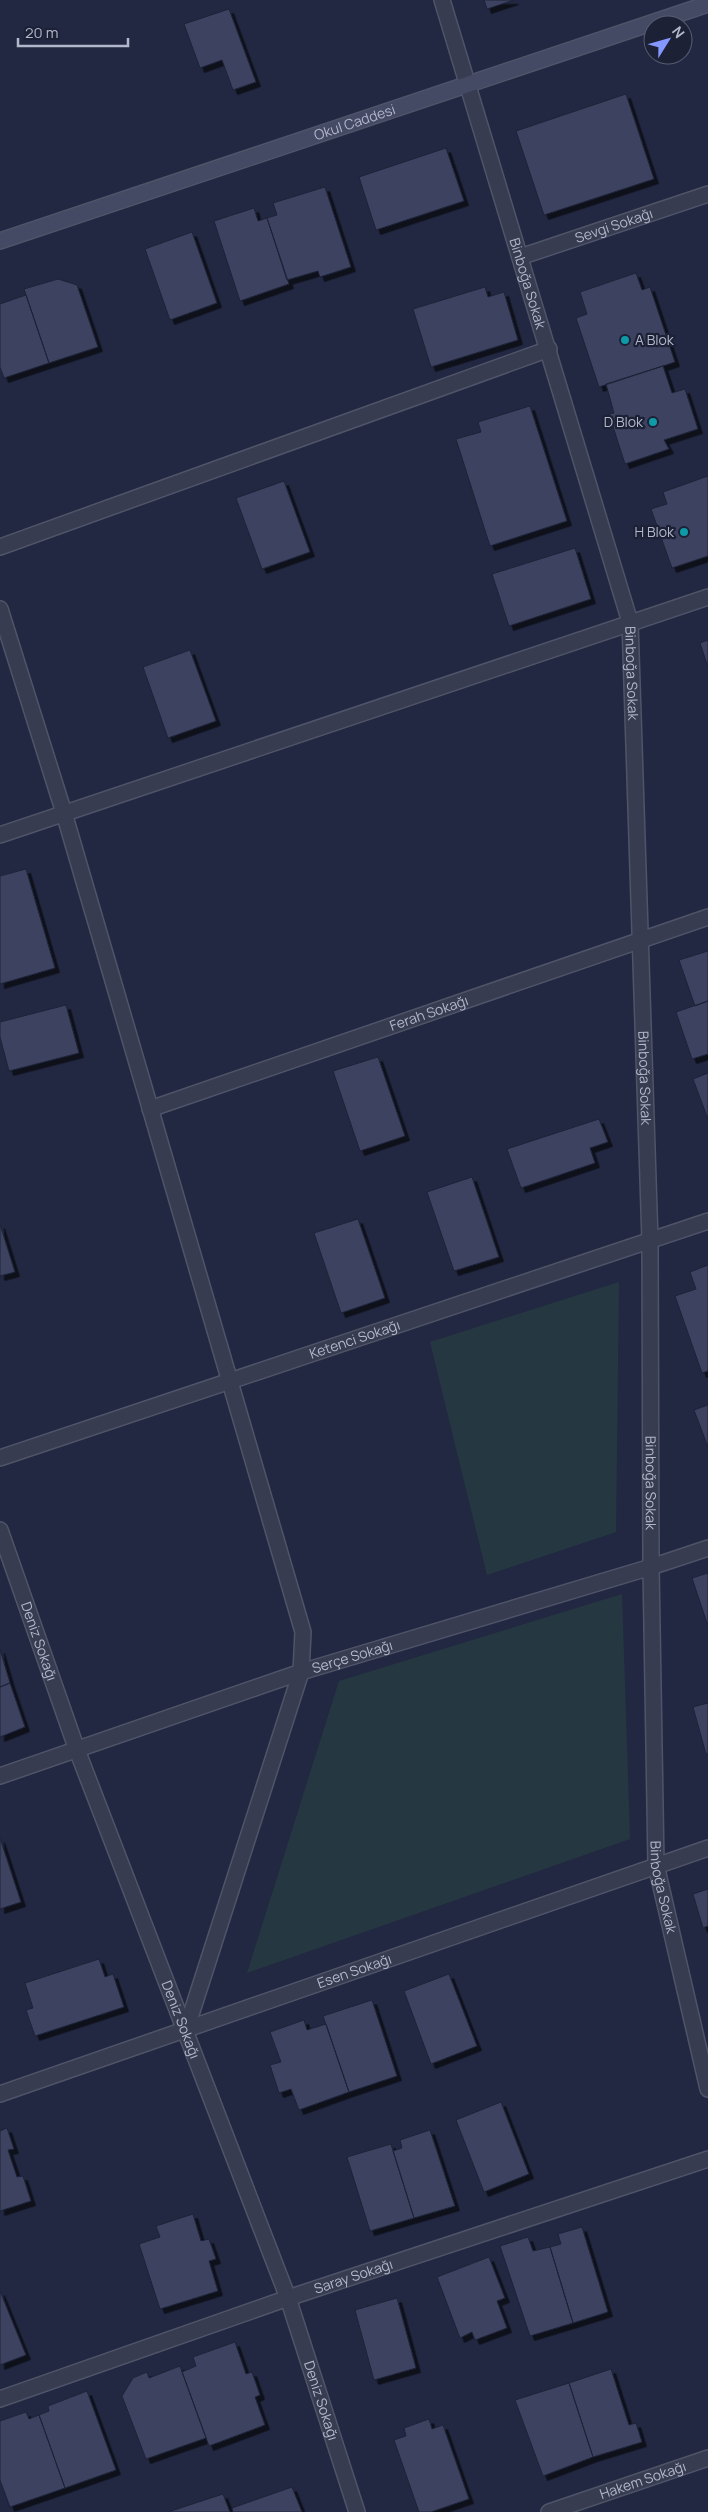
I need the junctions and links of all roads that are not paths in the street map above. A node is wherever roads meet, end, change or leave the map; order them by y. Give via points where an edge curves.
1 (442, 0) edge
2 (708, 4) edge
3 (466, 86) junction
4 (708, 194) edge
5 (0, 241) edge
6 (520, 257) junction
7 (549, 349) junction
8 (0, 546) edge
9 (708, 597) edge
10 (0, 609) edge
11 (630, 622) junction
12 (64, 814) junction
13 (0, 835) edge
14 (708, 917) edge
15 (641, 938) junction
16 (150, 1109) junction
17 (708, 1221) edge
18 (650, 1240) junction
19 (229, 1382) junction
20 (0, 1458) edge
21 (0, 1530) edge
22 (708, 1548) edge
23 (651, 1567) junction
24 (301, 1672) junction
25 (77, 1750) junction
26 (0, 1776) edge
27 (708, 1848) edge
28 (656, 1865) junction
29 (186, 2030) junction
30 (708, 2089) edge
31 (0, 2094) edge
32 (708, 2159) edge
33 (288, 2298) junction
34 (0, 2399) edge
35 (708, 2458) edge
36 (357, 2512) edge
37 (549, 2512) edge

1 - 3 street, Binboğa Sokak
2 - 3 main road, Okul Caddesi
3 - 5 main road, Okul Caddesi
3 - 6 street, Binboğa Sokak
4 - 6 street, Sevgi Sokağı
6 - 7 street, Binboğa Sokak
7 - 8 street
7 - 11 street, Binboğa Sokak
9 - 11 street
10 - 12 street
11 - 12 street
11 - 15 street, Binboğa Sokak
12 - 13 street
12 - 16 street
14 - 15 street, Ferah Sokağı
15 - 16 street, Ferah Sokağı
15 - 18 street, Binboğa Sokak
16 - 19 street
17 - 18 street, Ketenci Sokağı
18 - 19 street, Ketenci Sokağı
18 - 23 street, Binboğa Sokak
19 - 20 street, Ketenci Sokağı
19 - 24 street via 303,1632
21 - 25 street, Deniz Sokağı
22 - 23 street, Serçe Sokağı
23 - 24 street, Serçe Sokağı
23 - 28 street, Binboğa Sokak
24 - 25 street, Serçe Sokağı
24 - 29 street
25 - 26 street, Serçe Sokağı
25 - 29 street, Deniz Sokağı
27 - 28 street, Esen Sokağı
28 - 29 street, Esen Sokağı
28 - 30 street, Binboğa Sokak
29 - 31 street, Esen Sokağı
29 - 33 street, Deniz Sokağı
32 - 33 street, Saray Sokağı
33 - 34 street, Saray Sokağı
33 - 36 street, Deniz Sokağı
35 - 37 street, Hakem Sokağı

